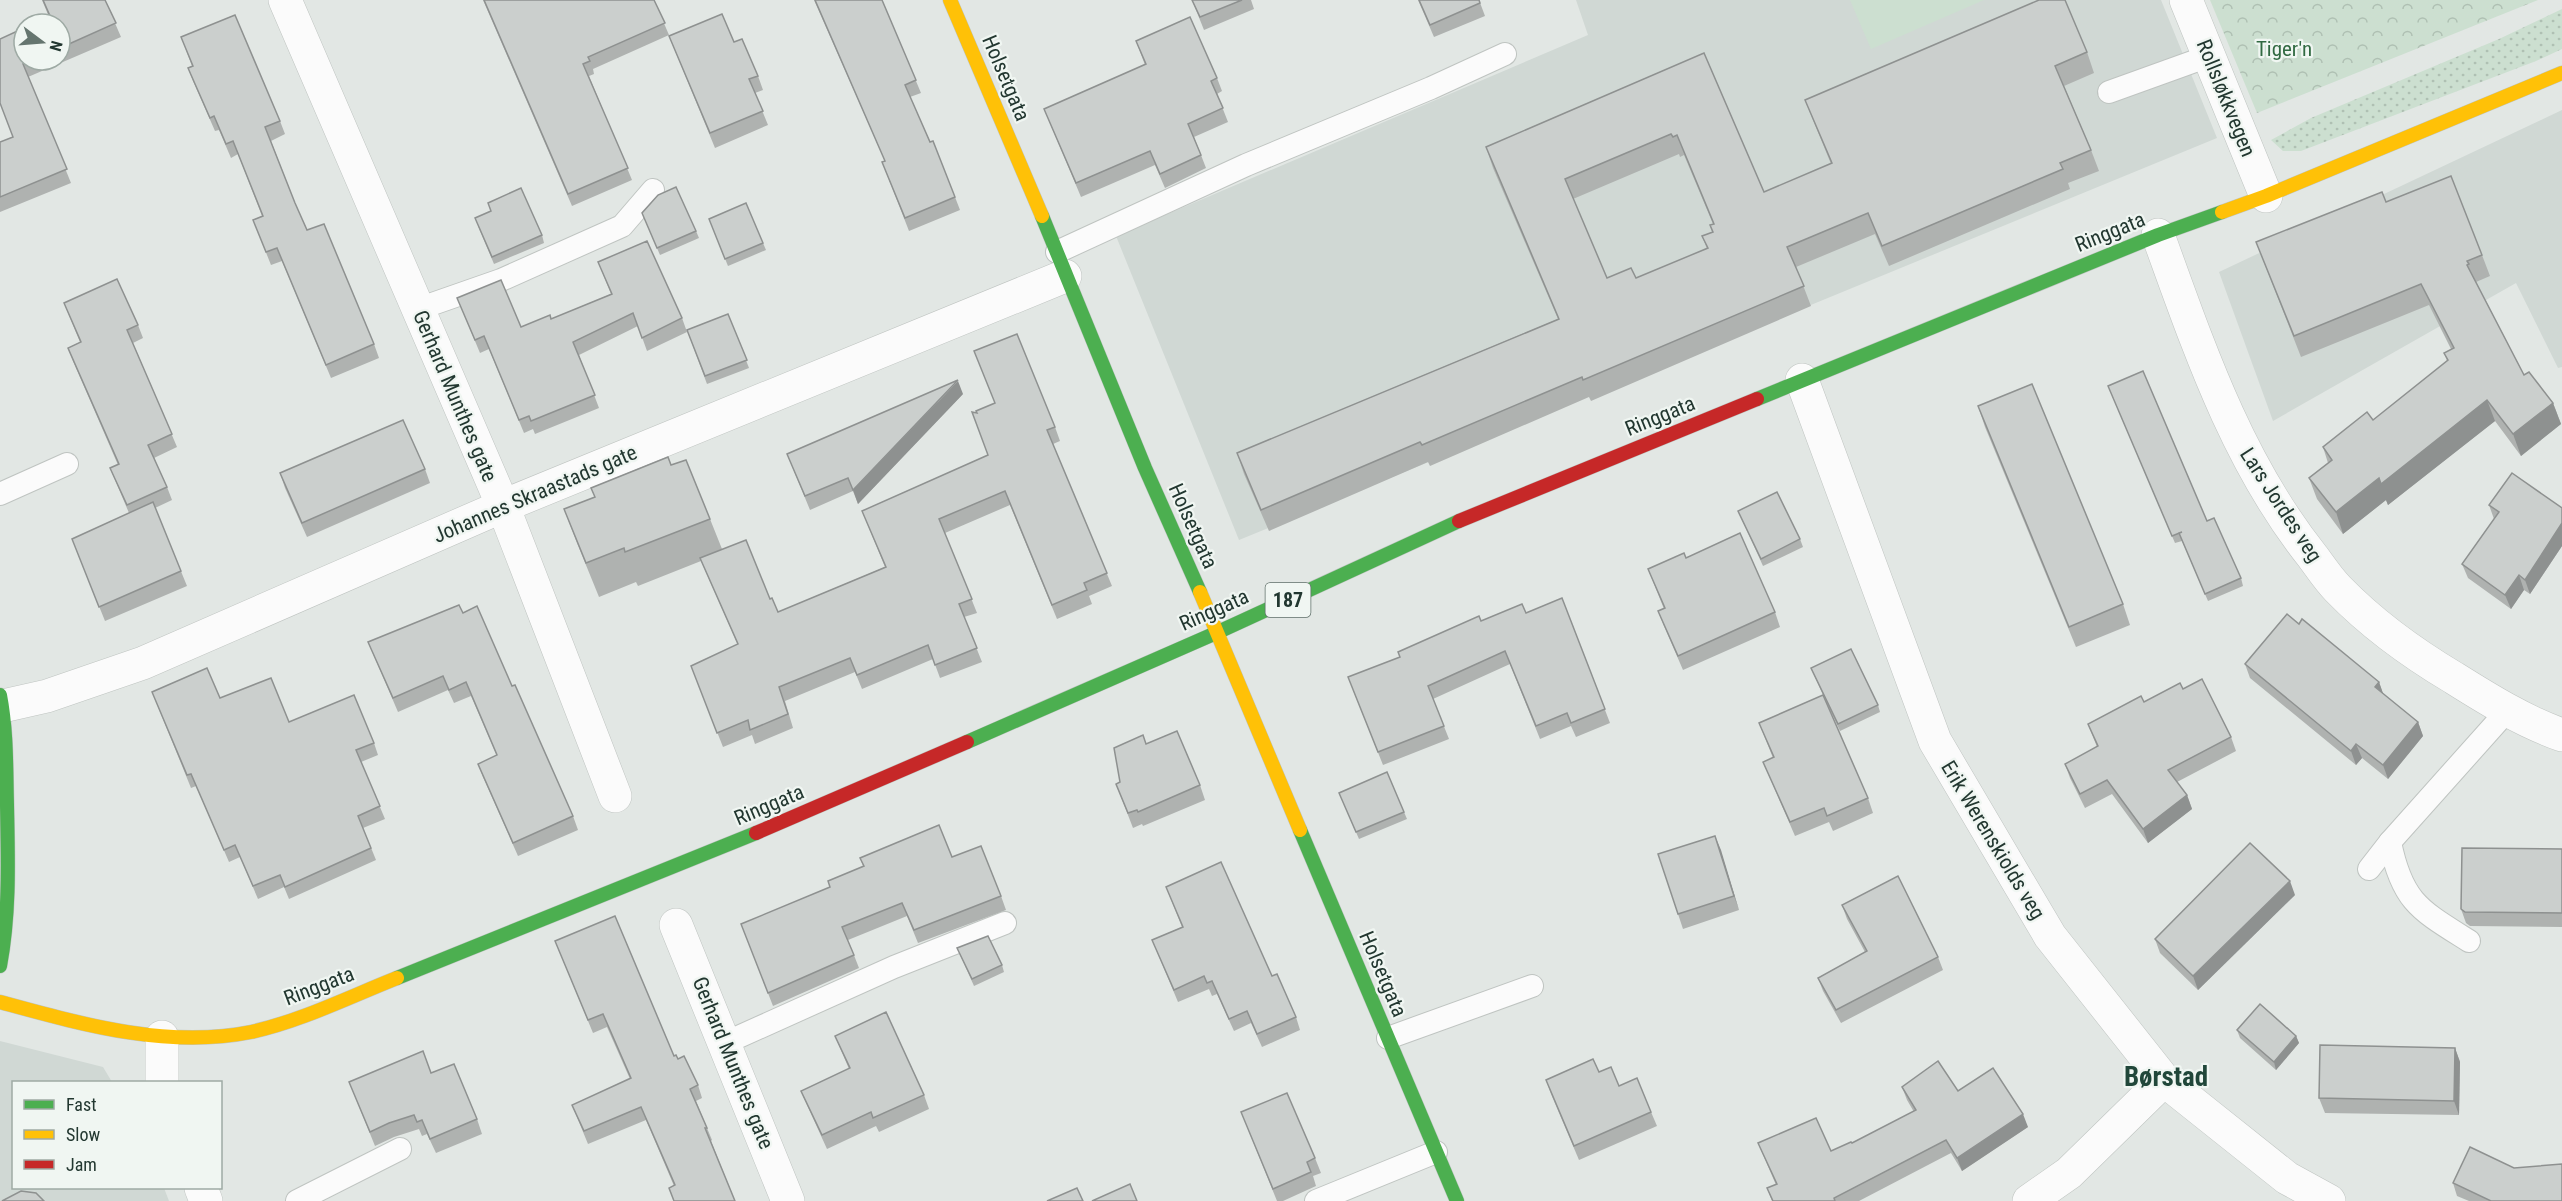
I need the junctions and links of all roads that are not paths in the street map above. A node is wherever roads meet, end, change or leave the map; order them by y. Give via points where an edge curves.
1 (285, 0) edge
2 (950, 0) edge
3 (2185, 1) edge
4 (1505, 54) dead end
5 (2209, 56) junction
6 (2562, 73) edge
7 (2109, 92) dead end
8 (653, 190) dead end
9 (2266, 196) junction
10 (2158, 235) junction
11 (1061, 264) junction
12 (418, 309) junction
13 (1802, 380) junction
14 (67, 464) dead end
15 (0, 494) edge
16 (503, 506) junction
17 (1216, 633) junction
18 (1, 701) edge
19 (2507, 711) junction
20 (2562, 735) edge
21 (615, 796) dead end
22 (7, 798) junction
23 (0, 812) edge
24 (2390, 842) junction
25 (2369, 869) dead end
26 (1005, 923) dead end
27 (676, 926) dead end
28 (2469, 941) dead end
29 (0, 966) edge
30 (1532, 986) dead end
31 (0, 1002) edge
32 (162, 1037) junction
33 (1388, 1038) junction
34 (725, 1043) junction
35 (2164, 1080) junction
36 (162, 1081) edge
37 (400, 1149) dead end
38 (1436, 1152) junction
39 (297, 1201) edge
40 (788, 1201) edge
41 (1316, 1201) edge
42 (1457, 1201) edge
43 (2029, 1201) edge
44 (2328, 1201) edge

1 - 12 street, Gerhard Munthes gate
2 - 11 main road, Holsetgata
3 - 5 street, Rollsløkkvegen
4 - 11 lane via 1246,165
5 - 7 lane
5 - 9 street, Rollsløkkvegen
6 - 9 main road, Ringgata / 187
8 - 12 lane via 622,226 501,280
9 - 10 main road, Ringgata / 187
10 - 13 main road, Ringgata / 187
10 - 19 street, Lars Jordes veg via 2222,405 2257,474 2294,534 2338,588 2385,632
11 - 16 street, Johannes Skraastads gate
11 - 17 main road, Holsetgata
12 - 16 street, Gerhard Munthes gate
13 - 17 main road, Ringgata / 187 via 1435,531
13 - 35 street, Erik Werenskiolds veg via 1935,741 2050,936
14 - 15 lane
16 - 18 street, Johannes Skraastads gate via 143,663 47,696
16 - 21 street, Gerhard Munthes gate
17 - 32 main road, Ringgata / 187 via 796,818 315,1011 249,1032
17 - 33 main road, Holsetgata
18 - 22 main road via 8,755
19 - 20 street, Lars Jordes veg
19 - 24 lane
22 - 23 main road
22 - 29 main road via 9,884
24 - 25 lane
24 - 28 lane via 2400,878 2411,899
26 - 34 lane via 894,967
27 - 34 street, Gerhard Munthes gate
30 - 33 lane
31 - 32 main road, Ringgata / 187 via 115,1032
32 - 36 street
33 - 38 main road, Holsetgata
34 - 40 street, Gerhard Munthes gate
35 - 43 street via 2070,1173
35 - 44 street, Erik Werenskiolds veg via 2287,1178
37 - 39 lane
38 - 41 lane
38 - 42 main road, Holsetgata

